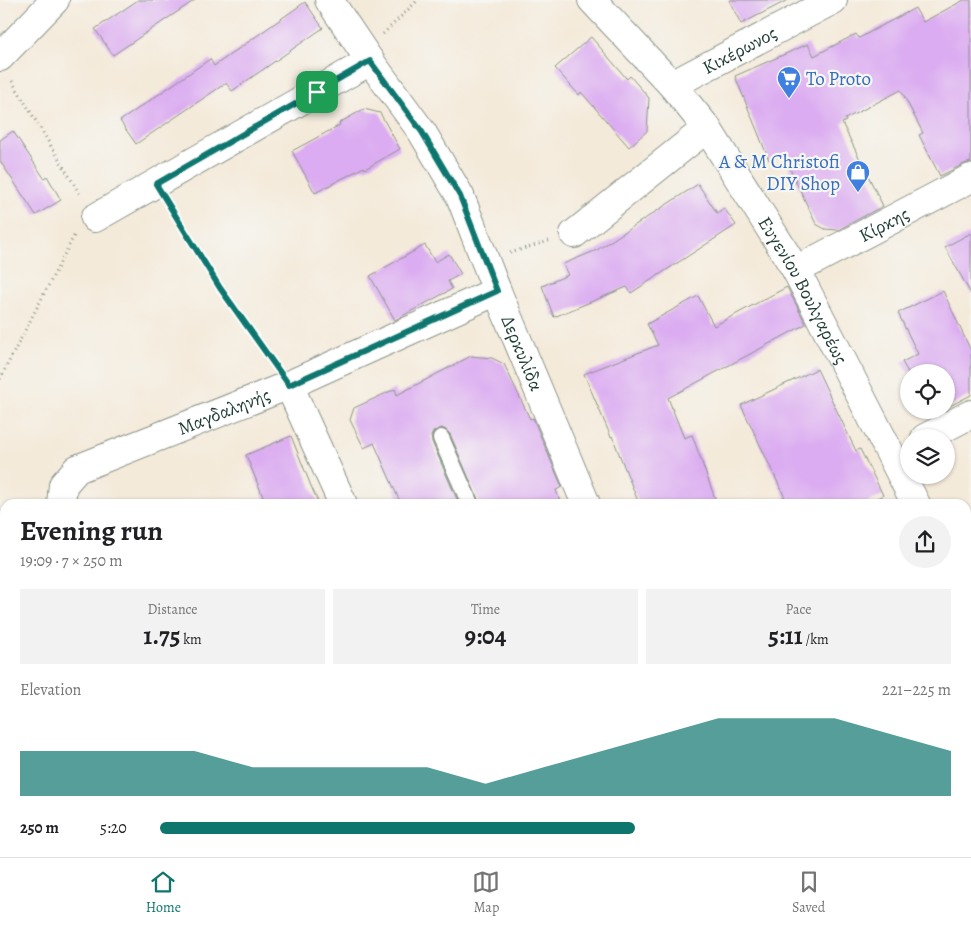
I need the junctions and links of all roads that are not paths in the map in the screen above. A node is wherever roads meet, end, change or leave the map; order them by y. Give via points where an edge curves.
1 (55, 0) edge
2 (329, 0) edge
3 (592, 0) edge
4 (833, 0) edge
5 (367, 56) junction
6 (5, 68) edge
7 (672, 85) junction
8 (707, 128) junction
9 (971, 178) edge
10 (95, 218) road end
11 (574, 234) road end
12 (796, 270) junction
13 (497, 291) junction
14 (289, 385) junction
15 (971, 414) edge
16 (942, 429) edge
17 (441, 438) dead end
18 (899, 451) edge
19 (62, 494) edge
20 (341, 499) edge
21 (468, 499) edge
22 (584, 499) edge
23 (914, 499) edge

1 - 6 street
2 - 5 street, Δερκυλίδα
3 - 7 street, Ευγενίου Βουλγαρέως
4 - 7 street, Κικέρωνος
5 - 10 street
5 - 13 street, Δερκυλίδα via 422,132 460,196
7 - 8 street, Ευγενίου Βουλγαρέως
8 - 11 street
8 - 12 street, Ευγενίου Βουλγαρέως
9 - 12 street, Κίρκης
12 - 18 street, Ευγενίου Βουλγαρέως
13 - 14 street, Μαγδαληνής
13 - 22 street, Δερκυλίδα
14 - 19 street, Μαγδαληνής via 77,469
14 - 20 street
15 - 16 street
17 - 21 lane
18 - 23 street, Ευγενίου Βουλγαρέως

